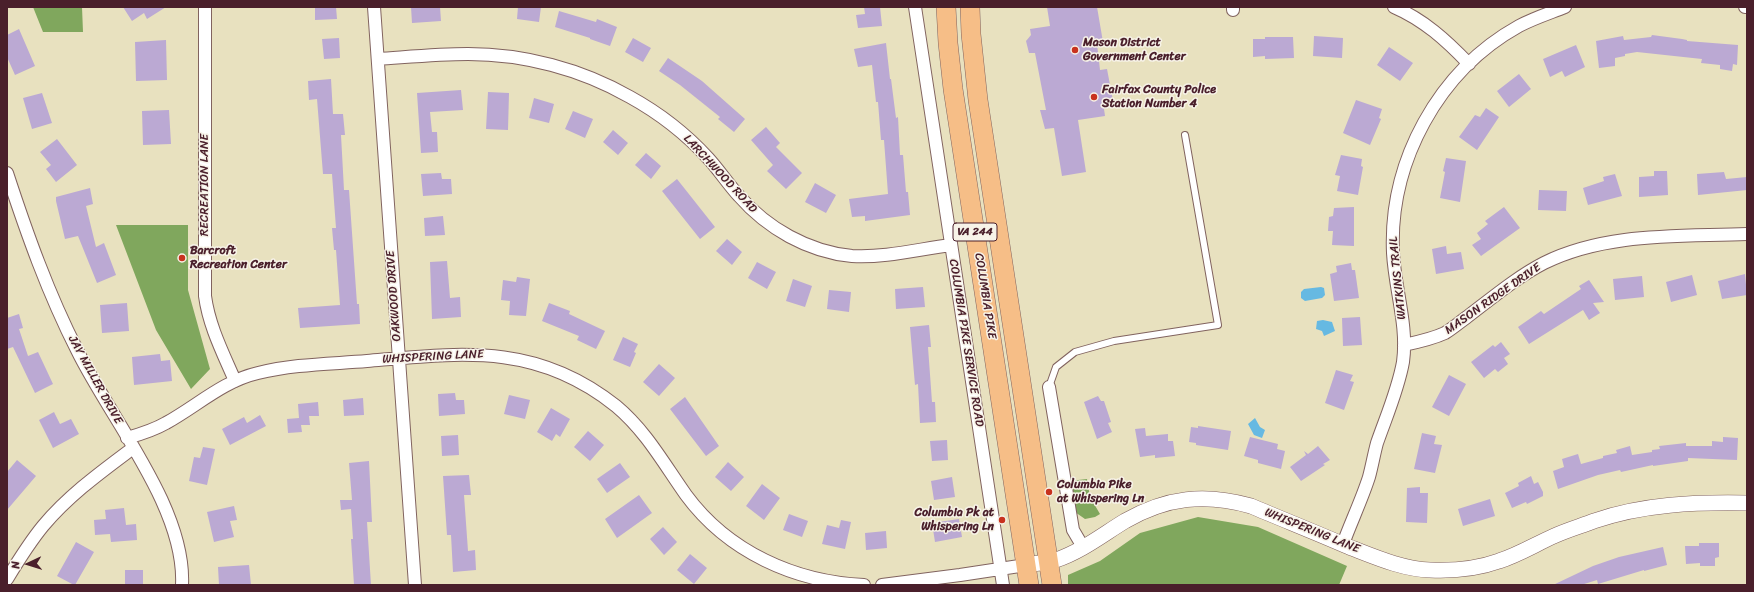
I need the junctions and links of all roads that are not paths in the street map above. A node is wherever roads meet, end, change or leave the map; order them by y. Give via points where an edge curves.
1 (205, 7) edge
2 (374, 7) edge
3 (915, 7) edge
4 (946, 7) edge
5 (970, 7) edge
6 (1394, 7) edge
7 (1566, 7) edge
8 (378, 59) junction
9 (1469, 64) junction
10 (1184, 135) dead end
11 (7, 173) edge
12 (1747, 234) edge
13 (951, 245) junction
14 (1404, 345) junction
15 (399, 358) junction
16 (235, 381) junction
17 (1049, 388) joint
18 (130, 443) junction
19 (1747, 503) edge
20 (1343, 544) junction
21 (1083, 547) junction
22 (1048, 561) junction
23 (1026, 565) junction
24 (1001, 569) junction
25 (7, 579) edge
26 (182, 585) edge
27 (415, 585) edge
28 (864, 585) edge
29 (882, 585) edge
30 (1003, 585) edge
31 (1029, 585) edge
32 (1052, 585) edge

1 - 16 street, RECREATION LANE via 205,296 207,312
2 - 8 street, OAKWOOD DRIVE
3 - 13 street, COLUMBIA PIKE SERVICE ROAD
4 - 23 main road, COLUMBIA PIKE / VA 244 via 953,89
5 - 22 main road, COLUMBIA PIKE / VA 244 via 979,106
6 - 9 street via 1429,26
7 - 9 street, WATKINS TRAIL via 1519,26 1492,44
8 - 13 street, LARCHWOOD ROAD via 468,54 532,60 568,70 606,85 658,114 707,157 754,212 789,237 810,246 852,256 873,256
8 - 15 street, OAKWOOD DRIVE
9 - 14 street, WATKINS TRAIL via 1450,84 1421,127 1410,149 1397,194 1393,254
10 - 17 lane via 1218,324 1114,341 1075,352 1056,367
11 - 18 street, JAY MILLER DRIVE via 54,304
12 - 14 street, MASON RIDGE DRIVE via 1630,239 1587,246 1564,253 1518,279 1447,332
13 - 24 street, COLUMBIA PIKE SERVICE ROAD
14 - 20 street, WATKINS TRAIL via 1397,386 1368,478
15 - 16 street, WHISPERING LANE via 291,367 257,373
15 - 27 street, OAKWOOD DRIVE
15 - 28 street, WHISPERING LANE via 453,354 498,355 546,367 574,379 601,395 635,424 652,444 687,496 723,533 770,564 794,573 820,580
16 - 18 street, WHISPERING LANE
17 - 21 street via 1073,530
18 - 25 street, WHISPERING LANE via 65,503 31,542
18 - 26 street, JAY MILLER DRIVE via 147,470 174,532 180,555
19 - 20 street, WHISPERING LANE via 1675,504 1629,512 1596,520 1499,561 1454,570 1406,567
20 - 21 street, WHISPERING LANE via 1251,506 1212,498 1191,498 1148,510
21 - 22 street, WHISPERING LANE via 1062,558
22 - 23 street, WHISPERING LANE
22 - 32 main road, COLUMBIA PIKE / VA 244
23 - 24 street, WHISPERING LANE
23 - 31 main road, COLUMBIA PIKE / VA 244
24 - 29 street, WHISPERING LANE
24 - 30 street, COLUMBIA PIKE SERVICE ROAD

